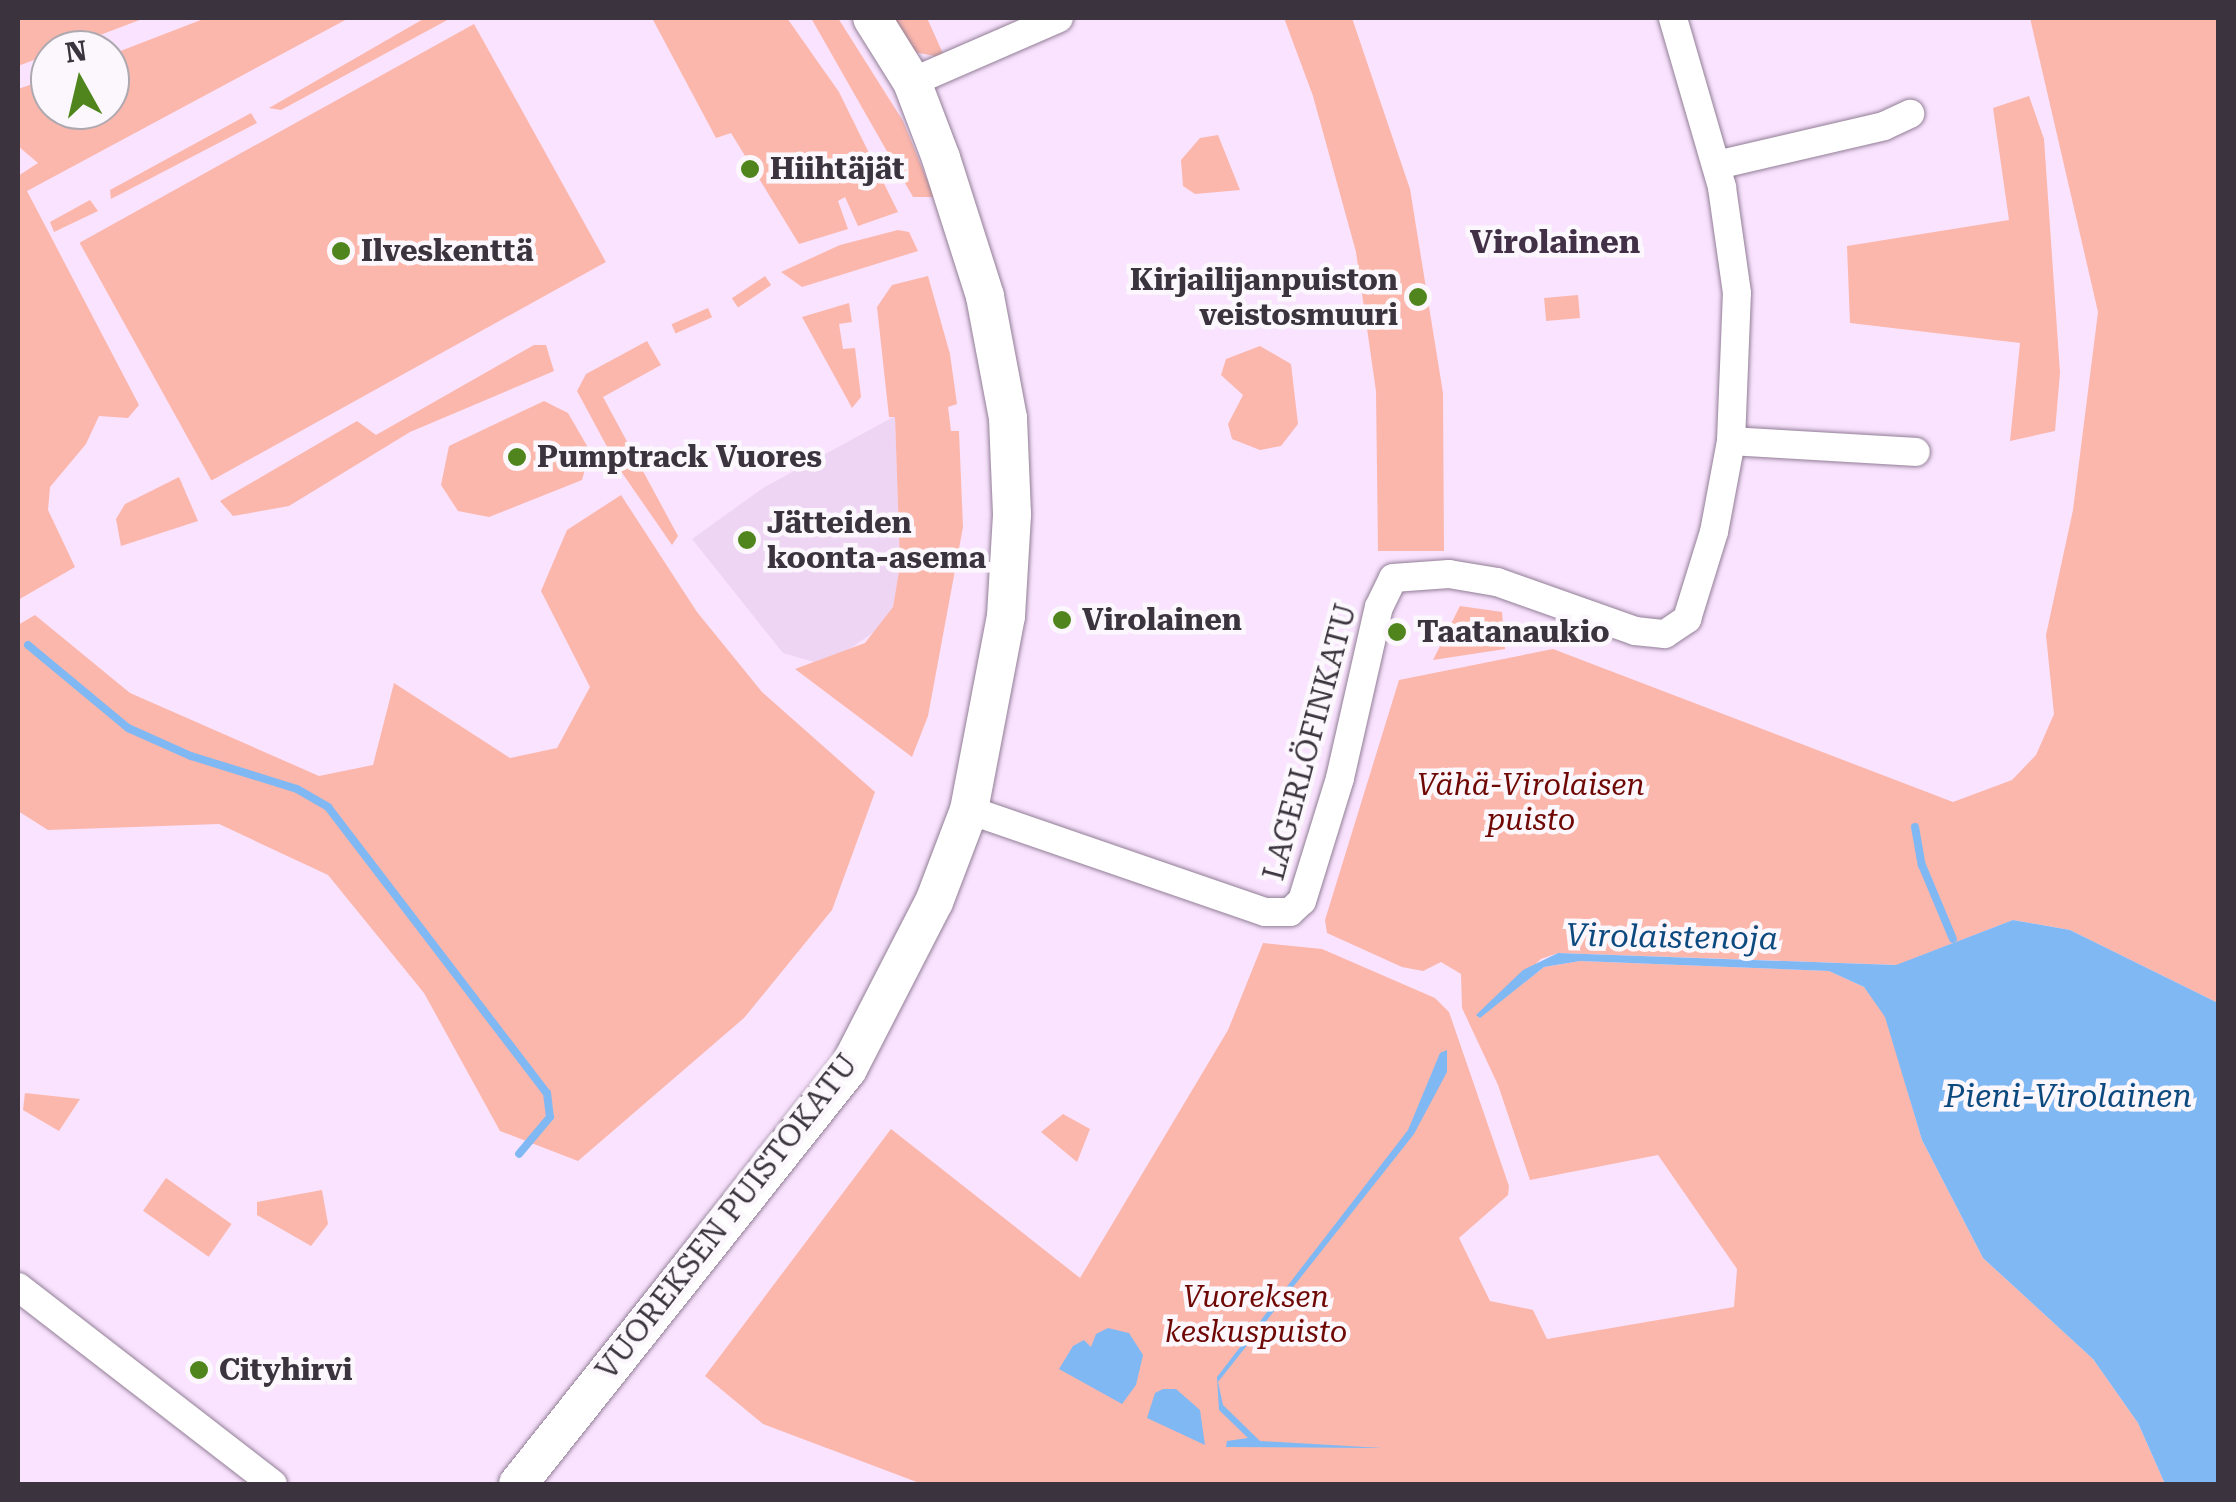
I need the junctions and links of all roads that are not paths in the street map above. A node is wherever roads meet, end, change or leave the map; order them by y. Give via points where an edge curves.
1 (872, 18) edge
2 (1060, 18) edge
3 (1673, 18) edge
4 (912, 82) junction
5 (1910, 114) dead end
6 (1717, 165) junction
7 (1731, 440) junction
8 (1916, 452) dead end
9 (969, 810) junction
10 (18, 1287) edge
11 (273, 1484) edge
12 (518, 1484) edge

1 - 4 main road, VUOREKSEN PUISTOKATU
2 - 4 street
3 - 6 street
4 - 9 main road, VUOREKSEN PUISTOKATU via 986,296 1008,418 1006,616
5 - 6 street
6 - 7 street via 1736,293
7 - 8 street
7 - 9 street, LAGERLÖFINKATU via 1694,602 1687,619 1666,634 1635,631 1497,582 1404,573 1386,586 1340,778 1302,901 1290,912 1246,906
9 - 12 main road, VUOREKSEN PUISTOKATU via 893,986 848,1069
10 - 11 street

